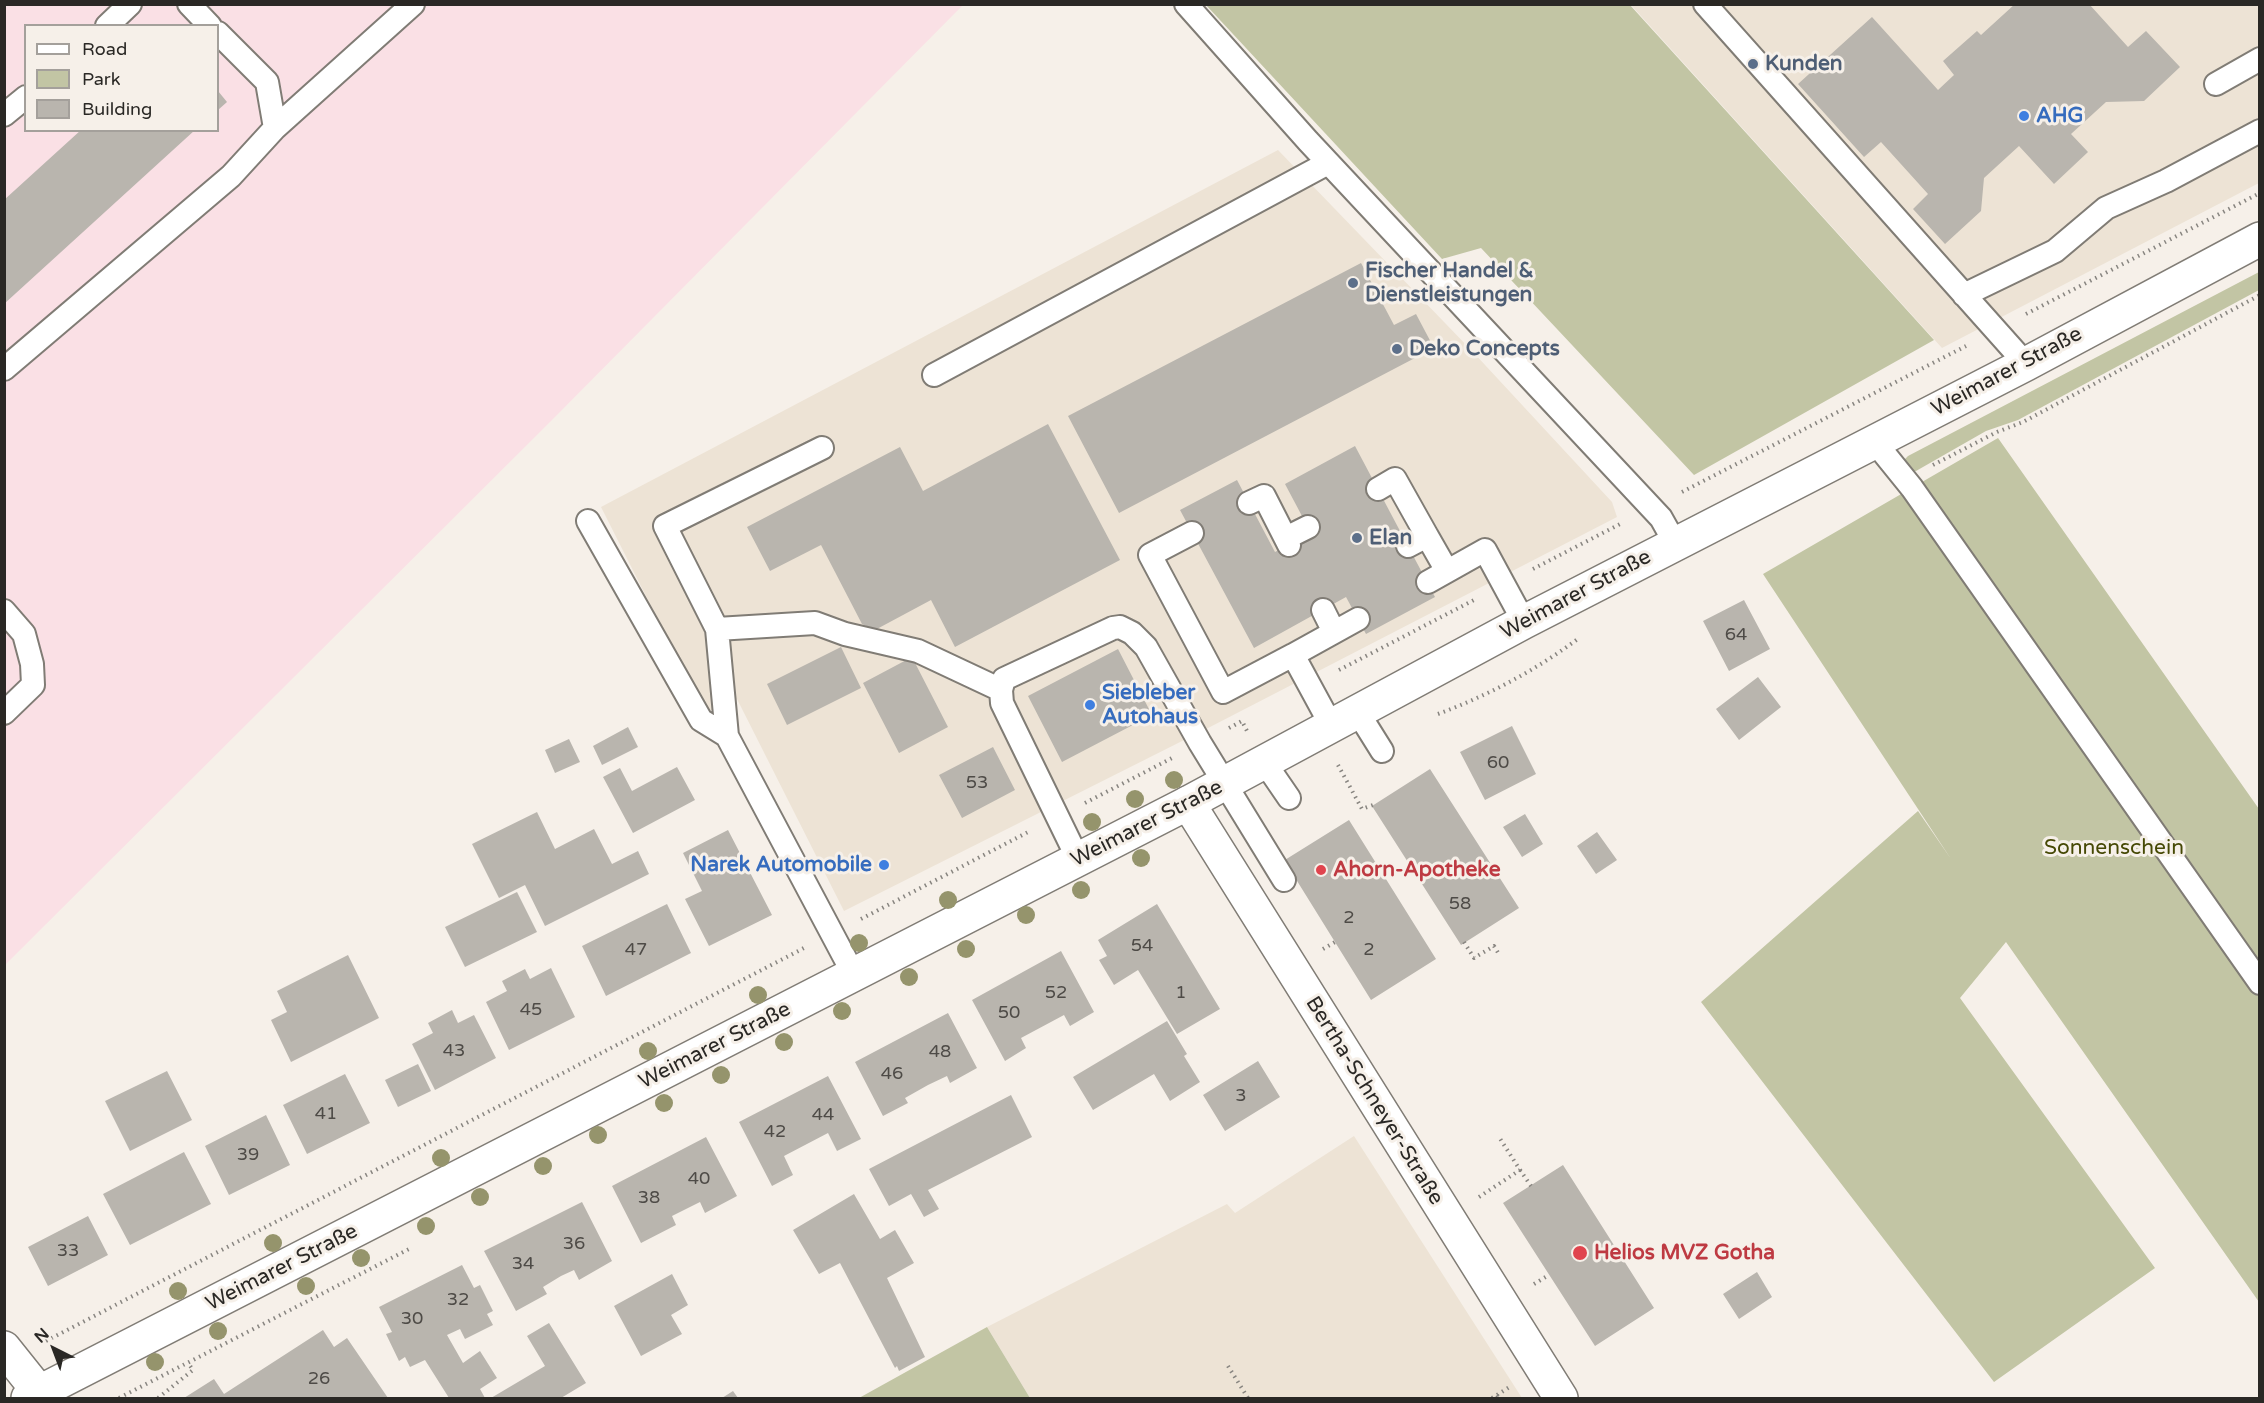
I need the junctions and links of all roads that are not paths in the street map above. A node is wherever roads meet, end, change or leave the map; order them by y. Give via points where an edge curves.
1 (130, 4) edge
2 (189, 4) edge
3 (413, 4) edge
4 (1186, 4) edge
5 (1705, 4) edge
6 (108, 24) edge
7 (208, 24) edge
8 (219, 34) edge
9 (2259, 59) edge
10 (2216, 84) dead end
11 (24, 99) edge
12 (4, 115) edge
13 (275, 129) junction
14 (2259, 131) edge
15 (1329, 163) junction
16 (2259, 238) edge
17 (1964, 295) junction
18 (2026, 364) junction
19 (4, 369) edge
20 (934, 375) dead end
21 (1874, 441) junction
22 (822, 448) dead end
23 (1378, 489) dead end
24 (1249, 503) dead end
25 (588, 520) dead end
26 (1308, 527) dead end
27 (1192, 533) dead end
28 (1675, 543) junction
29 (4, 610) edge
30 (1323, 610) dead end
31 (1358, 619) dead end
32 (1524, 622) junction
33 (717, 629) junction
34 (1334, 632) junction
35 (1293, 655) junction
36 (1001, 690) junction
37 (4, 713) edge
38 (1344, 718) junction
39 (727, 736) junction
40 (1382, 751) dead end
41 (1265, 763) junction
42 (1225, 784) junction
43 (1289, 798) dead end
44 (1188, 803) junction
45 (1078, 859) junction
46 (1284, 880) dead end
47 (854, 975) junction
48 (2259, 983) edge
49 (9, 1353) edge
50 (36, 1396) edge
51 (1561, 1398) edge

1 - 6 lane
2 - 7 lane
3 - 13 lane
4 - 15 lane
5 - 17 lane
8 - 13 lane via 267,82
9 - 10 lane
11 - 12 lane
13 - 19 lane via 231,176
14 - 17 lane via 2106,208 2055,251
15 - 20 lane
15 - 28 lane via 1661,518
16 - 18 street, Weimarer Straße
17 - 18 lane
18 - 21 street, Weimarer Straße
21 - 28 street, Weimarer Straße
21 - 48 lane via 1906,479
22 - 33 lane via 665,526
23 - 32 lane via 1395,479 1417,541 1437,576 1485,550
24 - 26 lane via 1264,496 1288,541
25 - 39 lane via 701,720
27 - 35 lane via 1150,555 1223,692
28 - 32 street, Weimarer Straße
29 - 37 lane via 24,634 33,685
30 - 34 lane
31 - 34 lane
32 - 38 street, Weimarer Straße
33 - 36 lane via 815,623 918,651
33 - 39 lane
34 - 35 lane
35 - 38 lane via 1310,686
36 - 42 lane via 1004,679 1120,627 1146,647
36 - 45 lane via 1002,703
38 - 40 lane
38 - 41 street, Weimarer Straße
39 - 47 lane
41 - 42 street, Weimarer Straße
41 - 43 lane
42 - 44 street, Weimarer Straße
42 - 46 lane
44 - 45 street, Weimarer Straße
44 - 51 street, Bertha-Schneyer-Straße
45 - 47 street, Weimarer Straße
47 - 50 street, Weimarer Straße
49 - 50 street

